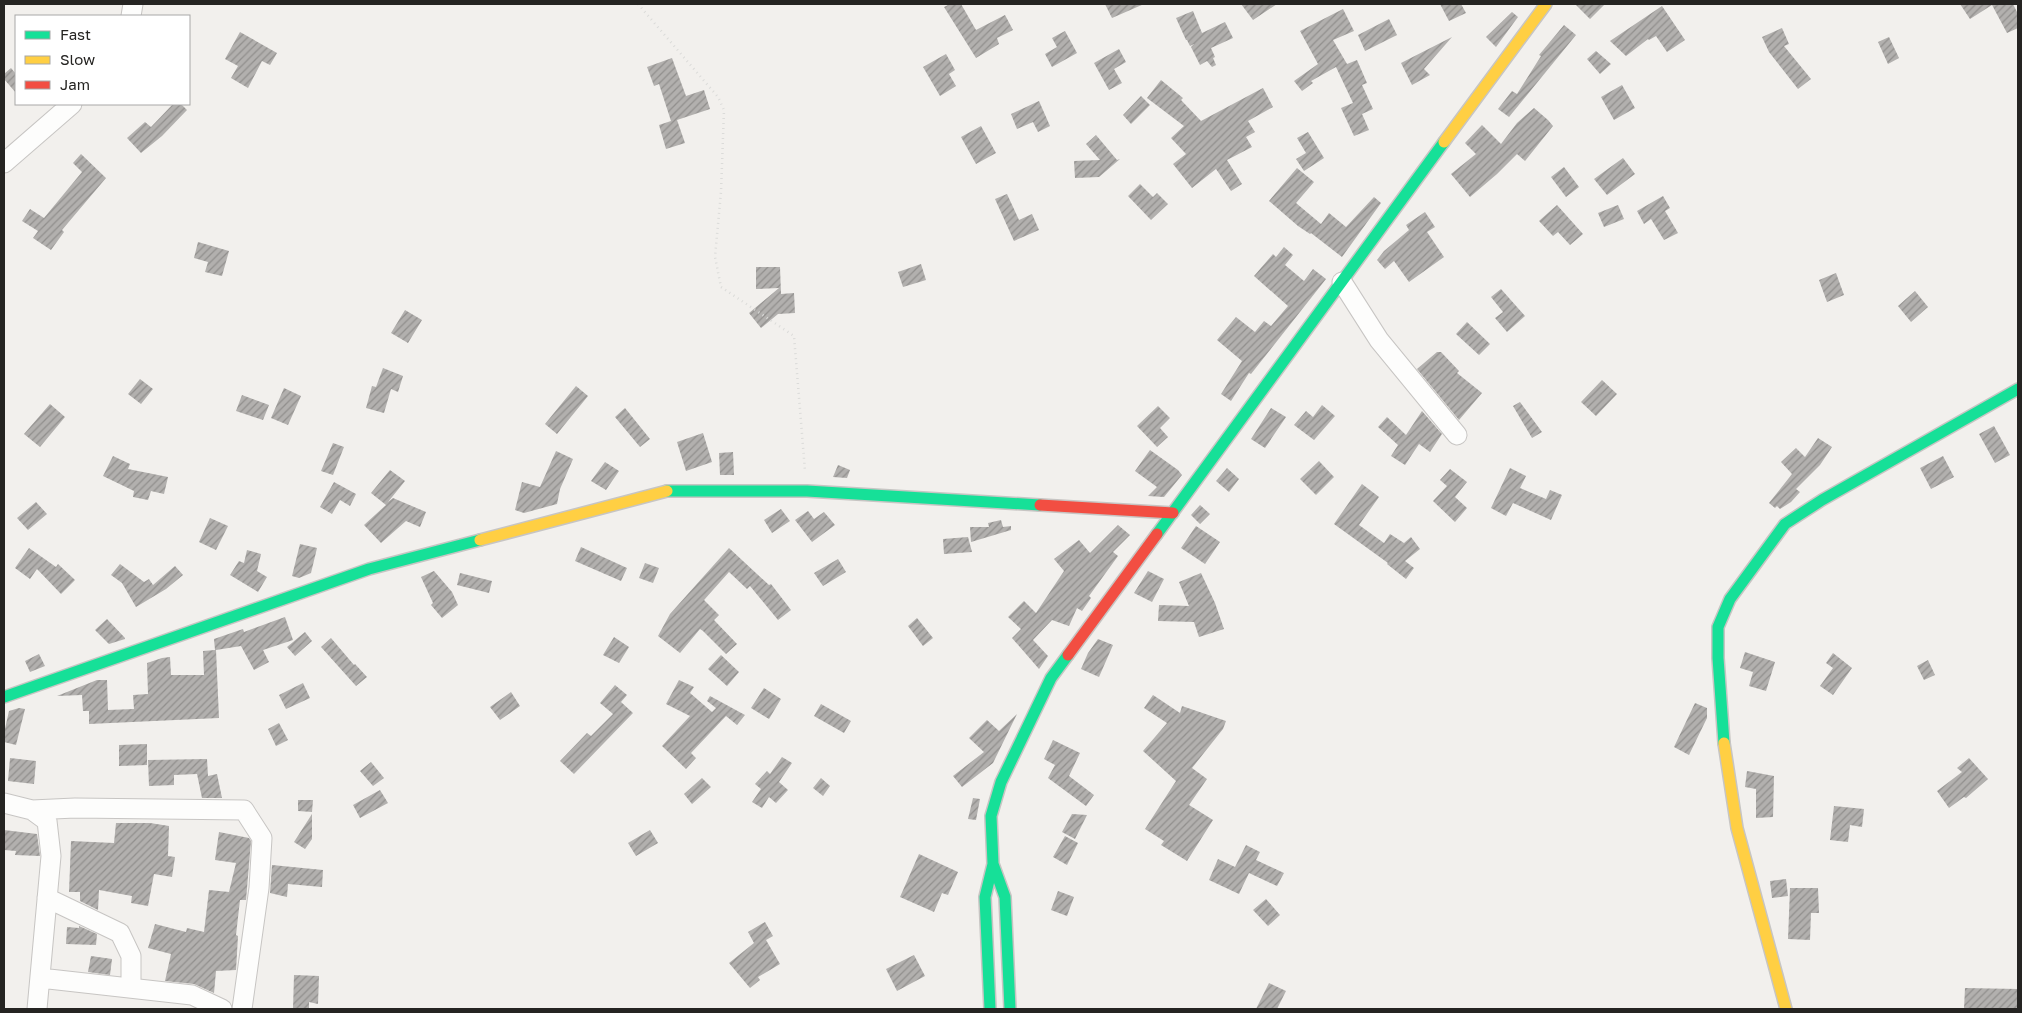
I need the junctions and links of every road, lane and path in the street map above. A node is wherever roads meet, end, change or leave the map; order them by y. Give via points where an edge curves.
1 (638, 4) edge
2 (1546, 4) edge
3 (71, 105) edge
4 (4, 163) edge
5 (1342, 282) junction
6 (2018, 388) edge
7 (1458, 436) dead end
8 (807, 491) junction
9 (1173, 513) junction
10 (4, 697) edge
11 (4, 803) edge
12 (32, 810) junction
13 (993, 864) junction
14 (47, 898) junction
15 (40, 978) junction
16 (131, 988) junction
17 (37, 1009) edge
18 (222, 1009) edge
19 (242, 1009) edge
20 (990, 1009) edge
21 (1010, 1009) edge
22 (1786, 1009) edge

1 - 8 path via 718,97 724,110 722,192 715,257 722,288 794,336
2 - 5 street
3 - 4 street
5 - 7 street via 1379,340
5 - 9 street
6 - 22 street via 1785,524 1730,599 1718,627 1726,757 1737,828
8 - 9 street
8 - 10 street via 671,490 369,569
9 - 13 street via 1051,678 1001,782 992,816
11 - 12 street
12 - 14 street via 47,821 51,856
12 - 19 street via 244,810 262,838 259,888
13 - 20 street via 985,898
13 - 21 street via 1005,897
14 - 15 street
14 - 16 street via 120,933 131,956
15 - 16 street
15 - 17 street
16 - 18 street via 192,995

